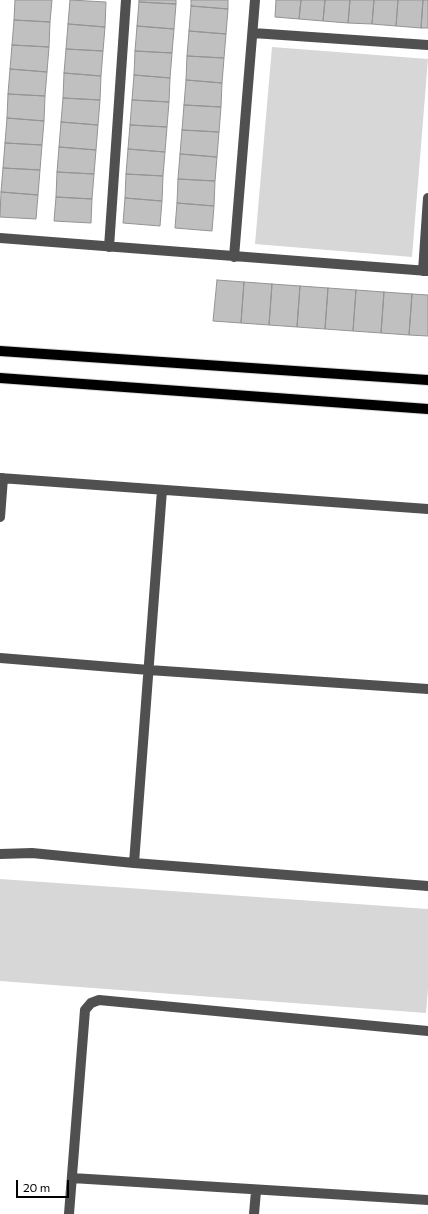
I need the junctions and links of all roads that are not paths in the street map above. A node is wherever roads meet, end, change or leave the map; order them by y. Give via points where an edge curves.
1 (126, 0) edge
2 (255, 0) edge
3 (252, 33) junction
4 (428, 45) edge
5 (428, 198) edge
6 (0, 238) edge
7 (108, 247) junction
8 (234, 257) junction
9 (425, 271) edge
10 (0, 351) edge
11 (0, 378) edge
12 (428, 380) edge
13 (428, 409) edge
14 (1, 478) edge
15 (162, 490) junction
16 (428, 509) edge
17 (0, 517) edge
18 (0, 658) edge
19 (149, 670) junction
20 (428, 689) edge
21 (0, 854) edge
22 (134, 863) junction
23 (428, 886) edge
24 (428, 1031) edge
25 (72, 1178) junction
26 (256, 1191) junction
27 (428, 1200) edge
28 (69, 1214) edge
29 (254, 1214) edge

1 - 7 street
2 - 3 street
3 - 4 street
3 - 8 street
5 - 9 street
6 - 7 street
7 - 8 street
8 - 9 street
10 - 12 main road
11 - 13 main road
14 - 15 street
14 - 17 street
15 - 16 street
15 - 19 street
18 - 19 street
19 - 20 street
19 - 22 street
21 - 22 street via 32,853
22 - 23 street
24 - 25 street via 99,1000 91,1003 85,1010
25 - 26 street
25 - 28 street
26 - 27 street
26 - 29 street

